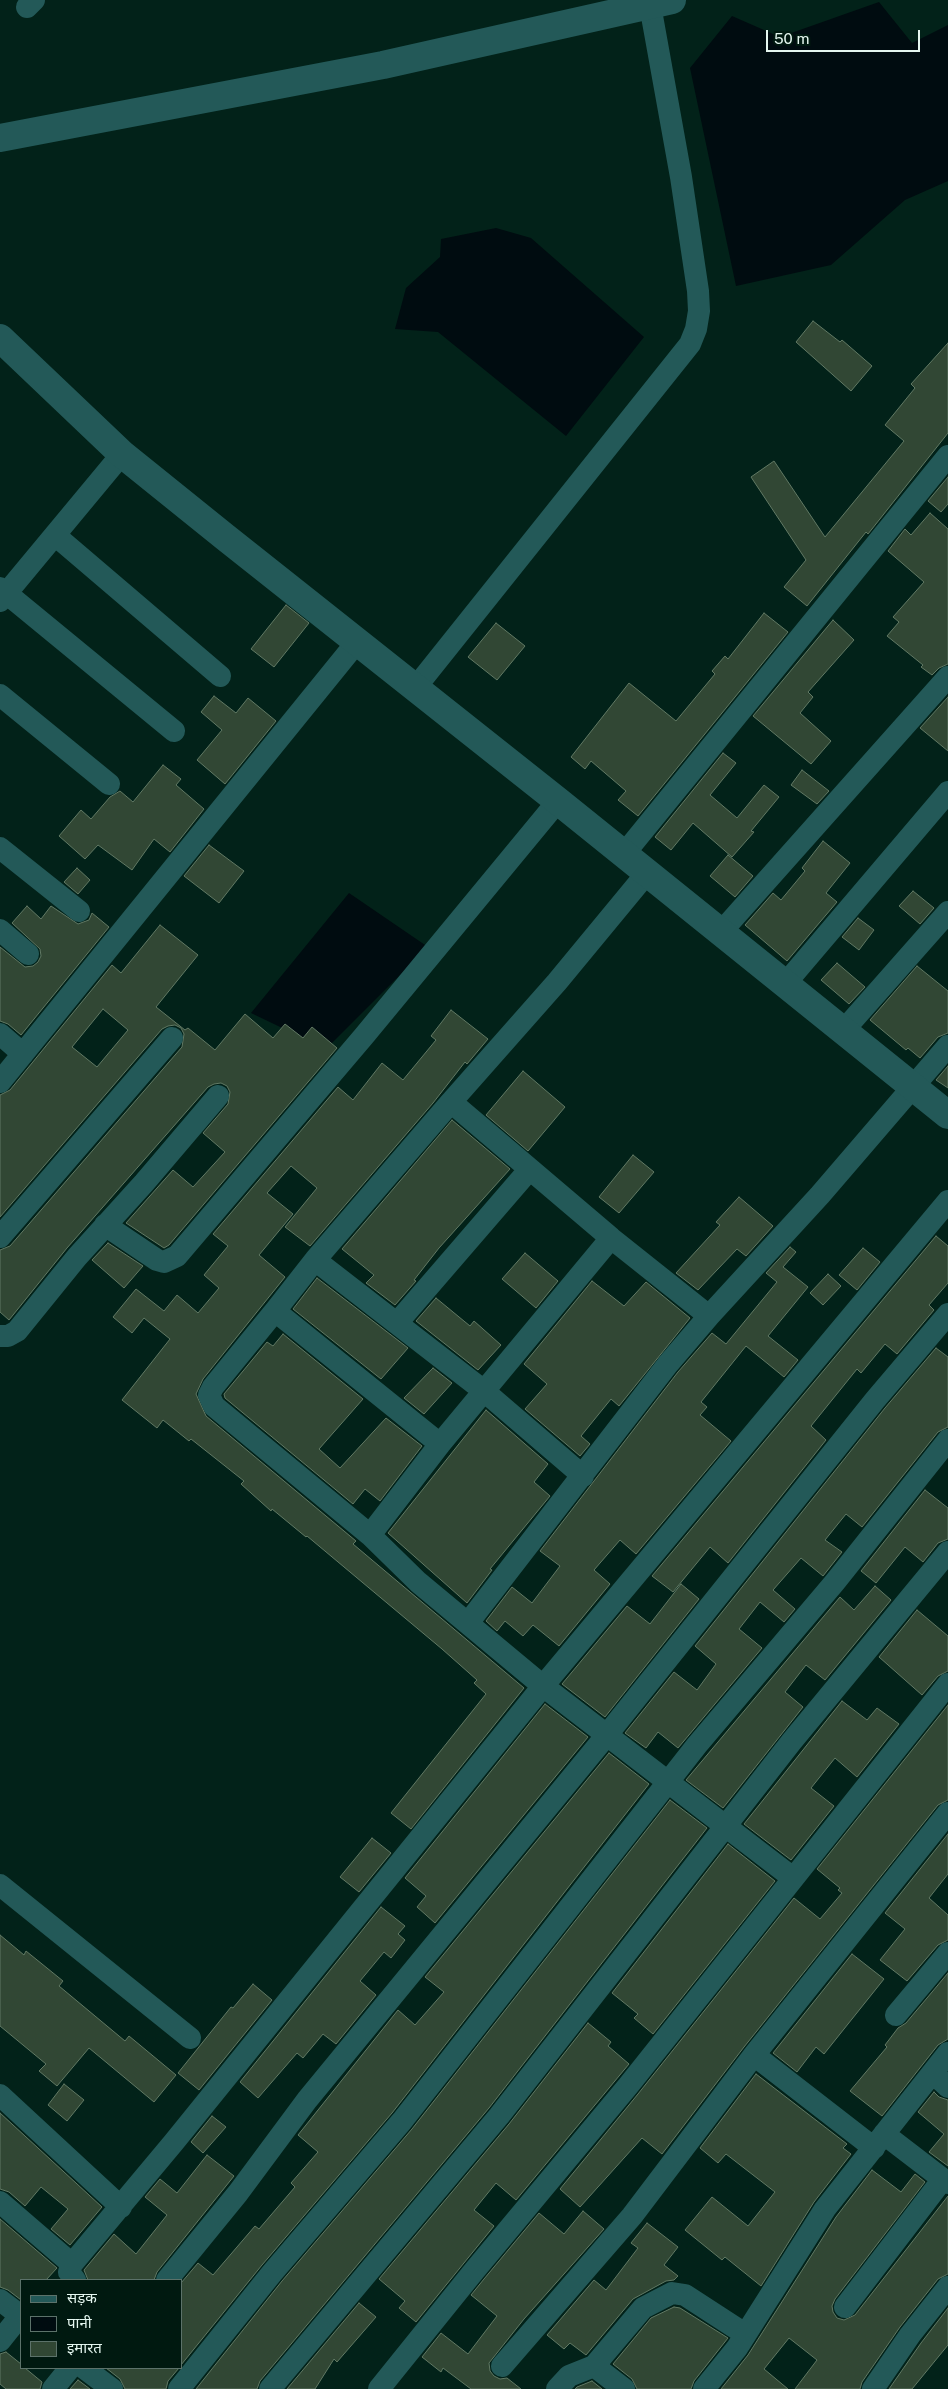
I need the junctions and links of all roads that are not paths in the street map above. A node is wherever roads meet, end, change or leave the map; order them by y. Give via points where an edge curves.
1 (661, 3) edge
2 (0, 138) edge
3 (2, 344) edge
4 (122, 454) junction
5 (948, 456) edge
6 (56, 536) junction
7 (2, 594) edge
8 (358, 642) junction
9 (220, 676) dead end
10 (948, 676) edge
11 (416, 687) junction
12 (0, 695) edge
13 (174, 731) dead end
14 (109, 784) dead end
15 (948, 792) edge
16 (558, 801) junction
17 (0, 848) edge
18 (624, 854) junction
19 (647, 873) junction
20 (80, 911) dead end
21 (948, 912) edge
22 (0, 930) edge
23 (721, 932) junction
24 (28, 954) dead end
25 (785, 984) junction
26 (843, 1030) junction
27 (0, 1034) edge
28 (172, 1038) dead end
29 (948, 1046) edge
30 (23, 1054) junction
31 (0, 1082) edge
32 (913, 1086) junction
33 (218, 1096) dead end
34 (451, 1102) junction
35 (948, 1115) edge
36 (529, 1170) junction
37 (948, 1201) edge
38 (105, 1226) junction
39 (0, 1237) edge
40 (611, 1238) junction
41 (315, 1260) junction
42 (276, 1311) junction
43 (948, 1314) edge
44 (710, 1316) junction
45 (397, 1323) junction
46 (0, 1336) edge
47 (484, 1391) junction
48 (948, 1440) edge
49 (440, 1444) junction
50 (583, 1476) junction
51 (370, 1535) junction
52 (948, 1552) edge
53 (468, 1623) junction
54 (948, 1684) edge
55 (543, 1686) junction
56 (606, 1736) junction
57 (668, 1783) junction
58 (948, 1813) edge
59 (726, 1826) junction
60 (793, 1878) junction
61 (0, 1885) edge
62 (948, 1953) edge
63 (896, 2015) dead end
64 (190, 2038) dead end
65 (948, 2054) edge
66 (754, 2055) junction
67 (940, 2080) edge
68 (0, 2095) edge
69 (879, 2141) junction
70 (946, 2181) edge
71 (0, 2202) edge
72 (121, 2207) junction
73 (74, 2272) edge
74 (168, 2279) edge
75 (948, 2287) edge
76 (0, 2300) edge
77 (845, 2307) dead end
78 (20, 2315) edge
79 (20, 2317) edge
80 (745, 2334) junction
81 (0, 2341) edge
82 (502, 2366) dead end
83 (594, 2366) junction
84 (69, 2369) edge
85 (85, 2369) edge
86 (53, 2389) edge
87 (112, 2389) edge
88 (179, 2389) edge
89 (270, 2389) edge
90 (379, 2389) edge
91 (557, 2389) edge
92 (624, 2389) edge
93 (704, 2389) edge
94 (872, 2389) edge

1 - 2 street via 383,65
1 - 11 street via 698,291 696,329 690,344
3 - 4 street
4 - 6 street
4 - 8 street
5 - 18 street
6 - 7 street
6 - 9 street
7 - 13 street
8 - 11 street
8 - 30 street
10 - 23 street
11 - 16 street
12 - 14 street
15 - 25 street
16 - 18 street
16 - 38 street via 177,1256 164,1262 157,1260
17 - 20 street
18 - 19 street
19 - 23 street
19 - 34 street via 557,982
21 - 26 street
22 - 24 street
23 - 25 street
25 - 26 street
26 - 32 street
27 - 30 street
28 - 39 street
29 - 32 street
30 - 31 street
32 - 35 street
32 - 44 street
33 - 38 street
34 - 36 street
34 - 41 street
36 - 40 street
36 - 45 street
37 - 55 street
38 - 46 street via 17,1331
40 - 44 street
40 - 47 street
41 - 42 street
41 - 45 street
42 - 49 street
42 - 51 street via 213,1388 210,1400
43 - 56 street via 875,1400
44 - 50 street via 668,1364
45 - 47 street
47 - 49 street
47 - 50 street
48 - 57 street
49 - 51 street
50 - 53 street
51 - 53 street via 418,1582
52 - 59 street
53 - 55 street
54 - 60 street
55 - 56 street
55 - 72 street
56 - 57 street
56 - 74 street via 307,2100 238,2193
57 - 59 street
57 - 88 street via 402,2121 272,2273
58 - 66 street
59 - 60 street
59 - 89 street via 499,2116
60 - 90 street via 628,2086
61 - 64 street
62 - 63 street
65 - 67 street
66 - 69 street
66 - 82 street via 632,2216
67 - 69 street
68 - 72 street
69 - 70 street
69 - 80 street via 825,2209
70 - 77 street
71 - 73 street
72 - 73 street
75 - 94 street
76 - 78 street
79 - 81 street
80 - 83 street via 686,2295 672,2293 643,2308
80 - 93 street
83 - 91 street via 569,2376
83 - 92 street
84 - 86 street
85 - 87 street

